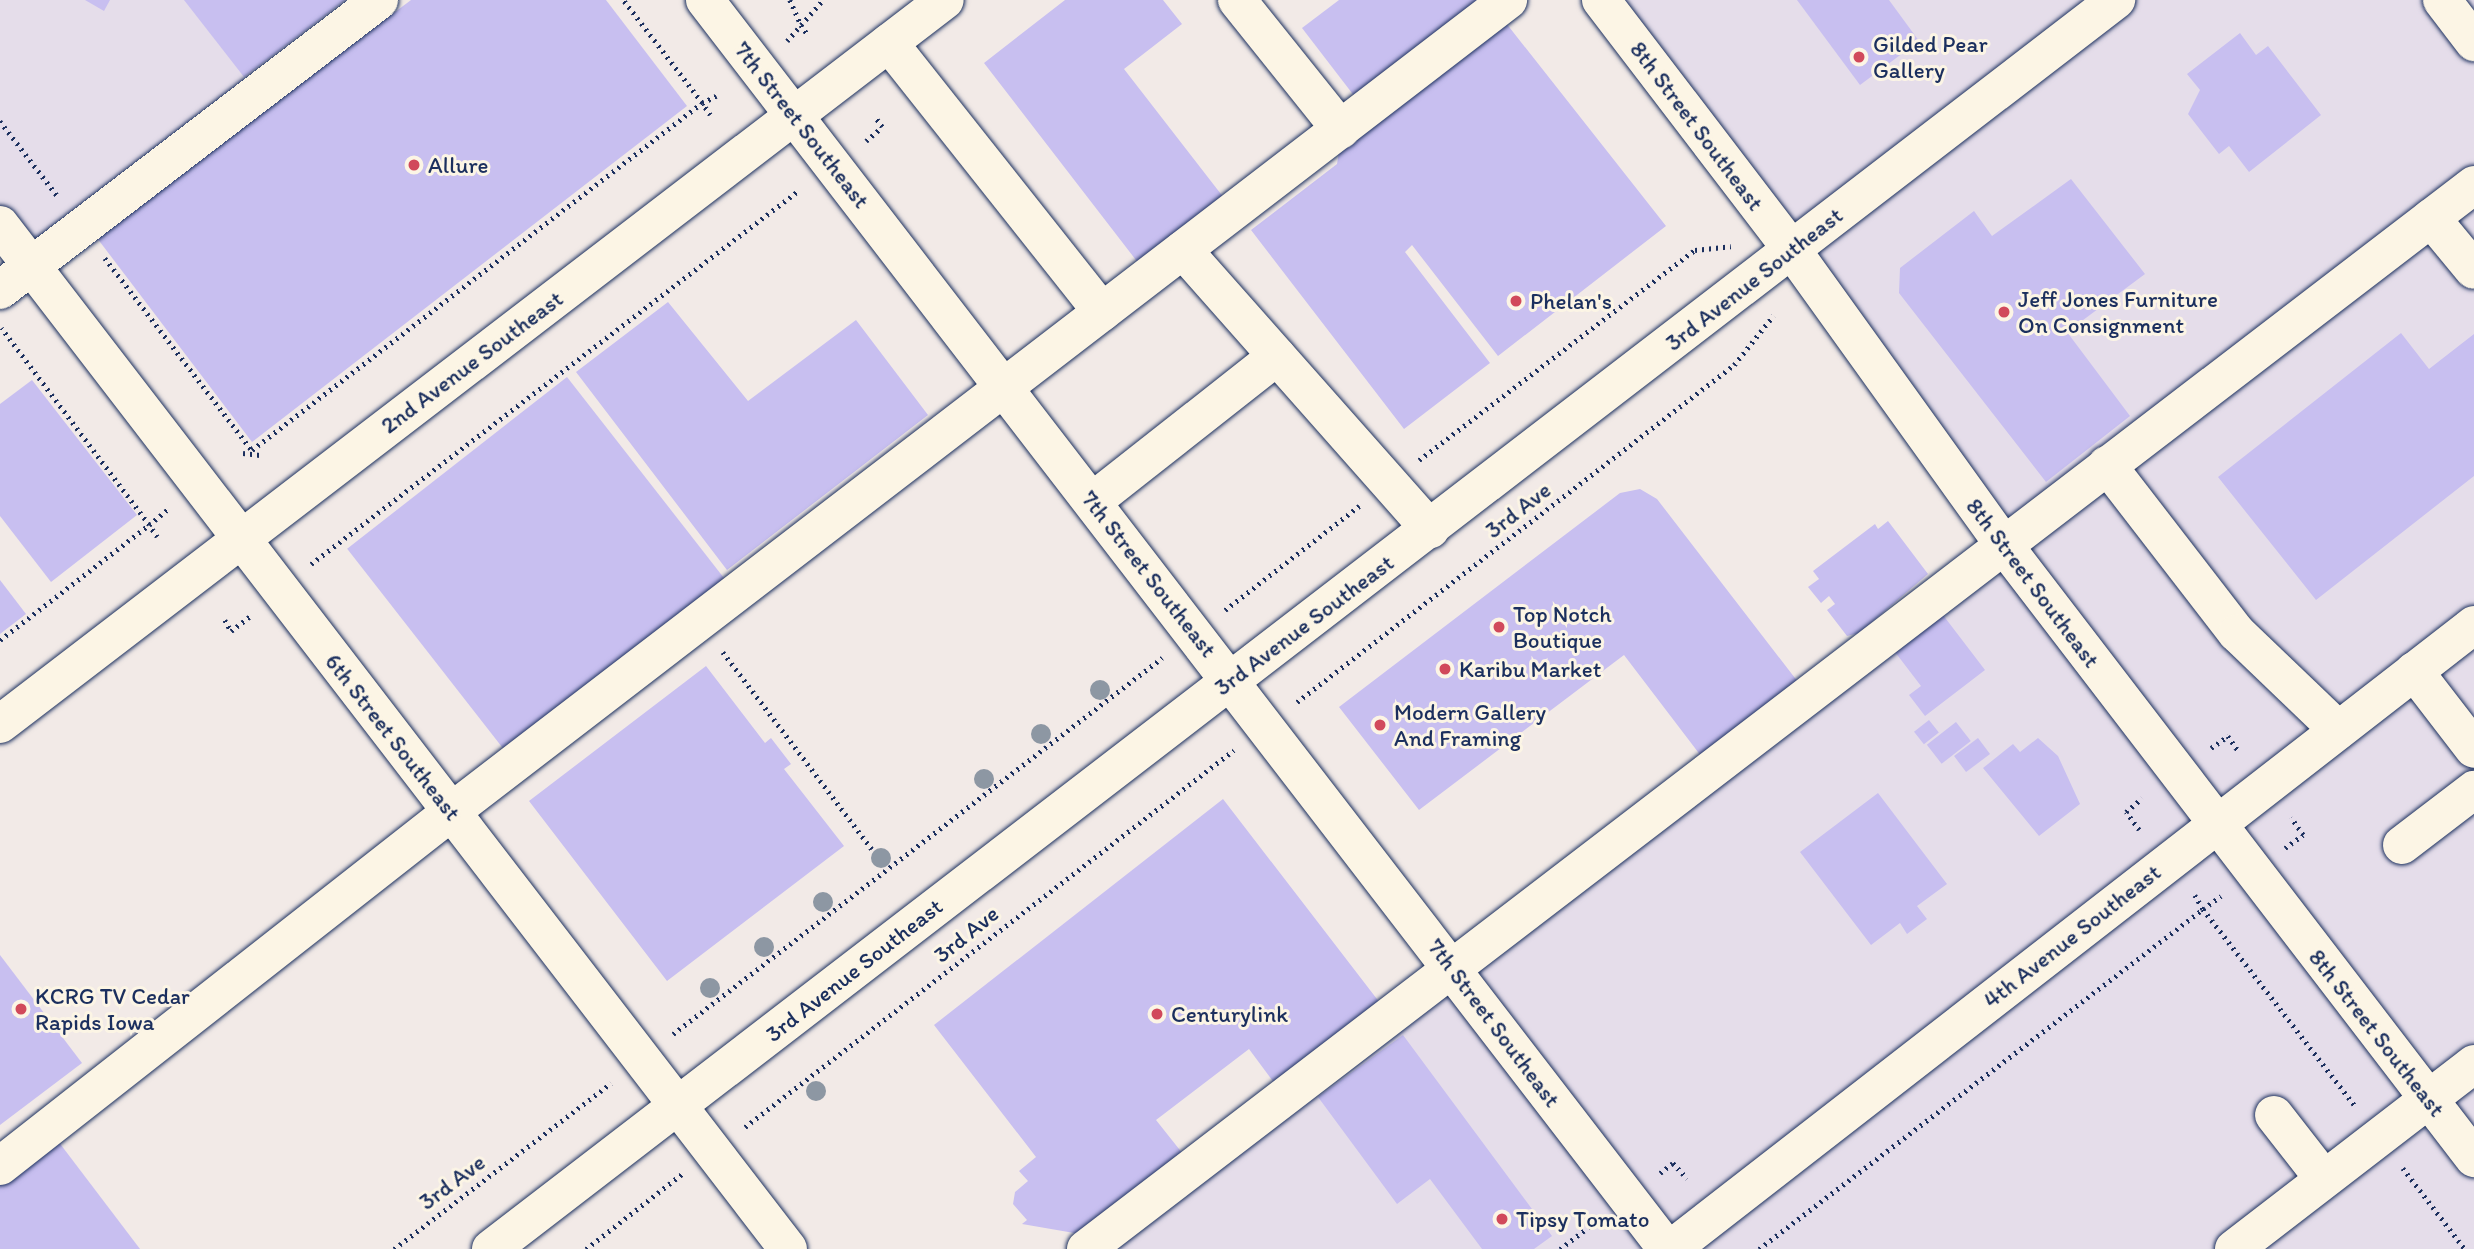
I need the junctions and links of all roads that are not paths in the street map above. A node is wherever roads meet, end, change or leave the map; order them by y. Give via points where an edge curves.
1 (379, 0) edge
2 (705, 0) edge
3 (945, 0) edge
4 (1237, 0) edge
5 (1508, 0) edge
6 (1601, 0) edge
7 (2116, 0) edge
8 (2442, 0) edge
9 (2474, 42) edge
10 (890, 43) junction
11 (795, 116) junction
12 (1341, 130) junction
13 (2474, 185) edge
14 (2431, 218) junction
15 (0, 225) edge
16 (1183, 250) junction
17 (1792, 250) junction
18 (31, 266) junction
19 (2474, 270) edge
20 (0, 290) edge
21 (1102, 312) junction
22 (1277, 356) junction
23 (1004, 387) junction
24 (2107, 465) junction
25 (1093, 501) junction
26 (1430, 529) junction
27 (240, 539) junction
28 (2003, 544) junction
29 (2474, 625) edge
30 (2414, 671) junction
31 (1232, 681) junction
32 (0, 724) edge
33 (2338, 730) junction
34 (2474, 749) edge
35 (2474, 790) edge
36 (451, 812) junction
37 (2214, 824) junction
38 (2402, 845) dead end
39 (1453, 970) junction
40 (2474, 1064) edge
41 (2428, 1099) junction
42 (678, 1106) junction
43 (2274, 1115) dead end
44 (2474, 1158) edge
45 (0, 1166) edge
46 (2324, 1179) junction
47 (491, 1249) edge
48 (788, 1249) edge
49 (1086, 1249) edge
50 (1669, 1249) edge
51 (2234, 1249) edge

1 - 18 main road
2 - 11 main road, 7th Street Southeast
3 - 10 main road, 2nd Avenue Southeast
4 - 12 main road
5 - 12 main road
6 - 17 main road, 8th Street Southeast
7 - 17 main road, 3rd Avenue Southeast
8 - 9 main road
10 - 11 main road, 2nd Avenue Southeast
10 - 21 main road
11 - 23 main road, 7th Street Southeast
11 - 27 main road, 2nd Avenue Southeast
12 - 16 main road
13 - 14 main road
14 - 19 main road
14 - 24 main road
15 - 18 main road, 6th Street Southeast
16 - 21 main road
16 - 22 main road
17 - 26 main road, 3rd Avenue Southeast
17 - 28 main road, 8th Street Southeast
18 - 20 main road
18 - 27 main road, 6th Street Southeast
21 - 23 main road
22 - 25 main road
22 - 26 main road
23 - 25 main road, 7th Street Southeast
23 - 36 main road
24 - 28 main road
24 - 33 main road via 2237,634
25 - 31 main road, 7th Street Southeast
26 - 31 main road, 3rd Avenue Southeast
27 - 32 main road, 2nd Avenue Southeast
27 - 36 main road, 6th Street Southeast
28 - 37 main road, 8th Street Southeast
28 - 39 main road
29 - 30 main road, 4th Avenue Southeast
30 - 33 main road, 4th Avenue Southeast
30 - 34 main road
31 - 39 main road, 7th Street Southeast
31 - 42 main road, 3rd Avenue Southeast
33 - 37 main road, 4th Avenue Southeast
35 - 38 main road
36 - 42 main road, 6th Street Southeast
36 - 45 main road
37 - 41 main road, 8th Street Southeast
37 - 50 main road, 4th Avenue Southeast
39 - 49 main road
39 - 50 main road, 7th Street Southeast
40 - 41 main road
41 - 44 main road, 8th Street Southeast
41 - 46 main road
42 - 47 main road, 3rd Avenue Southeast
42 - 48 main road, 6th Street Southeast
43 - 46 main road
46 - 51 main road

